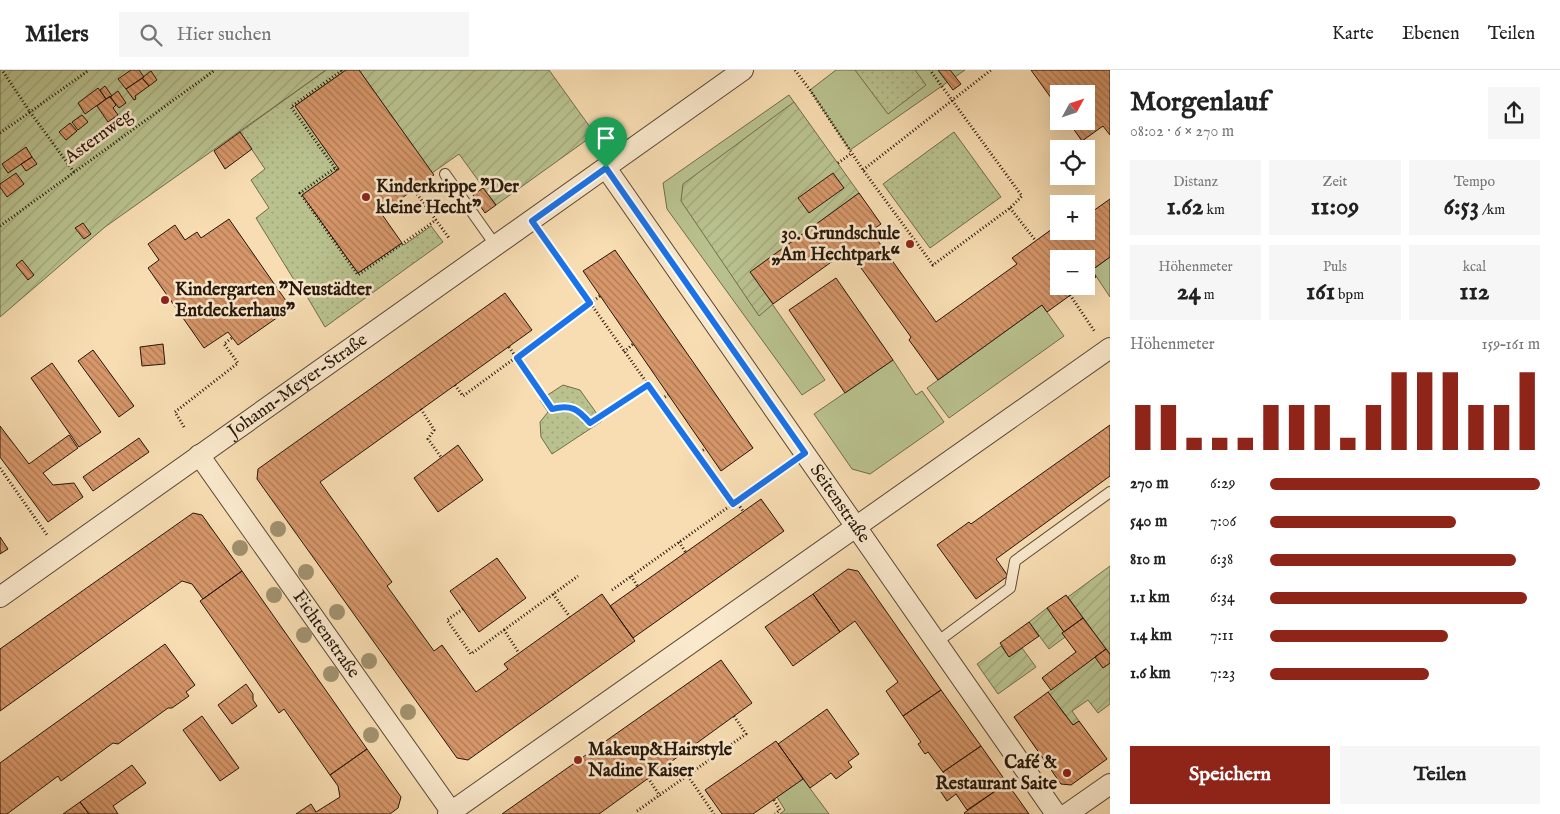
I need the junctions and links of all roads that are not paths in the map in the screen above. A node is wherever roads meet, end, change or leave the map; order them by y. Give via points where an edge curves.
1 (743, 70) edge
2 (606, 168) junction
3 (444, 174) dead end
4 (496, 246) junction
5 (1103, 341) edge
6 (199, 455) junction
7 (1110, 492) edge
8 (856, 527) junction
9 (0, 597) edge
10 (937, 642) junction
11 (1110, 784) edge
12 (451, 813) edge
13 (1056, 814) edge
14 (1067, 814) edge

1 - 2 street, Johann-Meyer-Straße
2 - 4 street, Johann-Meyer-Straße
2 - 8 street, Seitenstraße
3 - 4 lane
4 - 6 street, Johann-Meyer-Straße
5 - 8 street
6 - 9 street, Johann-Meyer-Straße
6 - 12 street, Fichtenstraße
7 - 10 lane via 1015,561 1010,588
8 - 10 street, Seitenstraße
8 - 12 street
10 - 13 street, Seitenstraße
11 - 14 street

